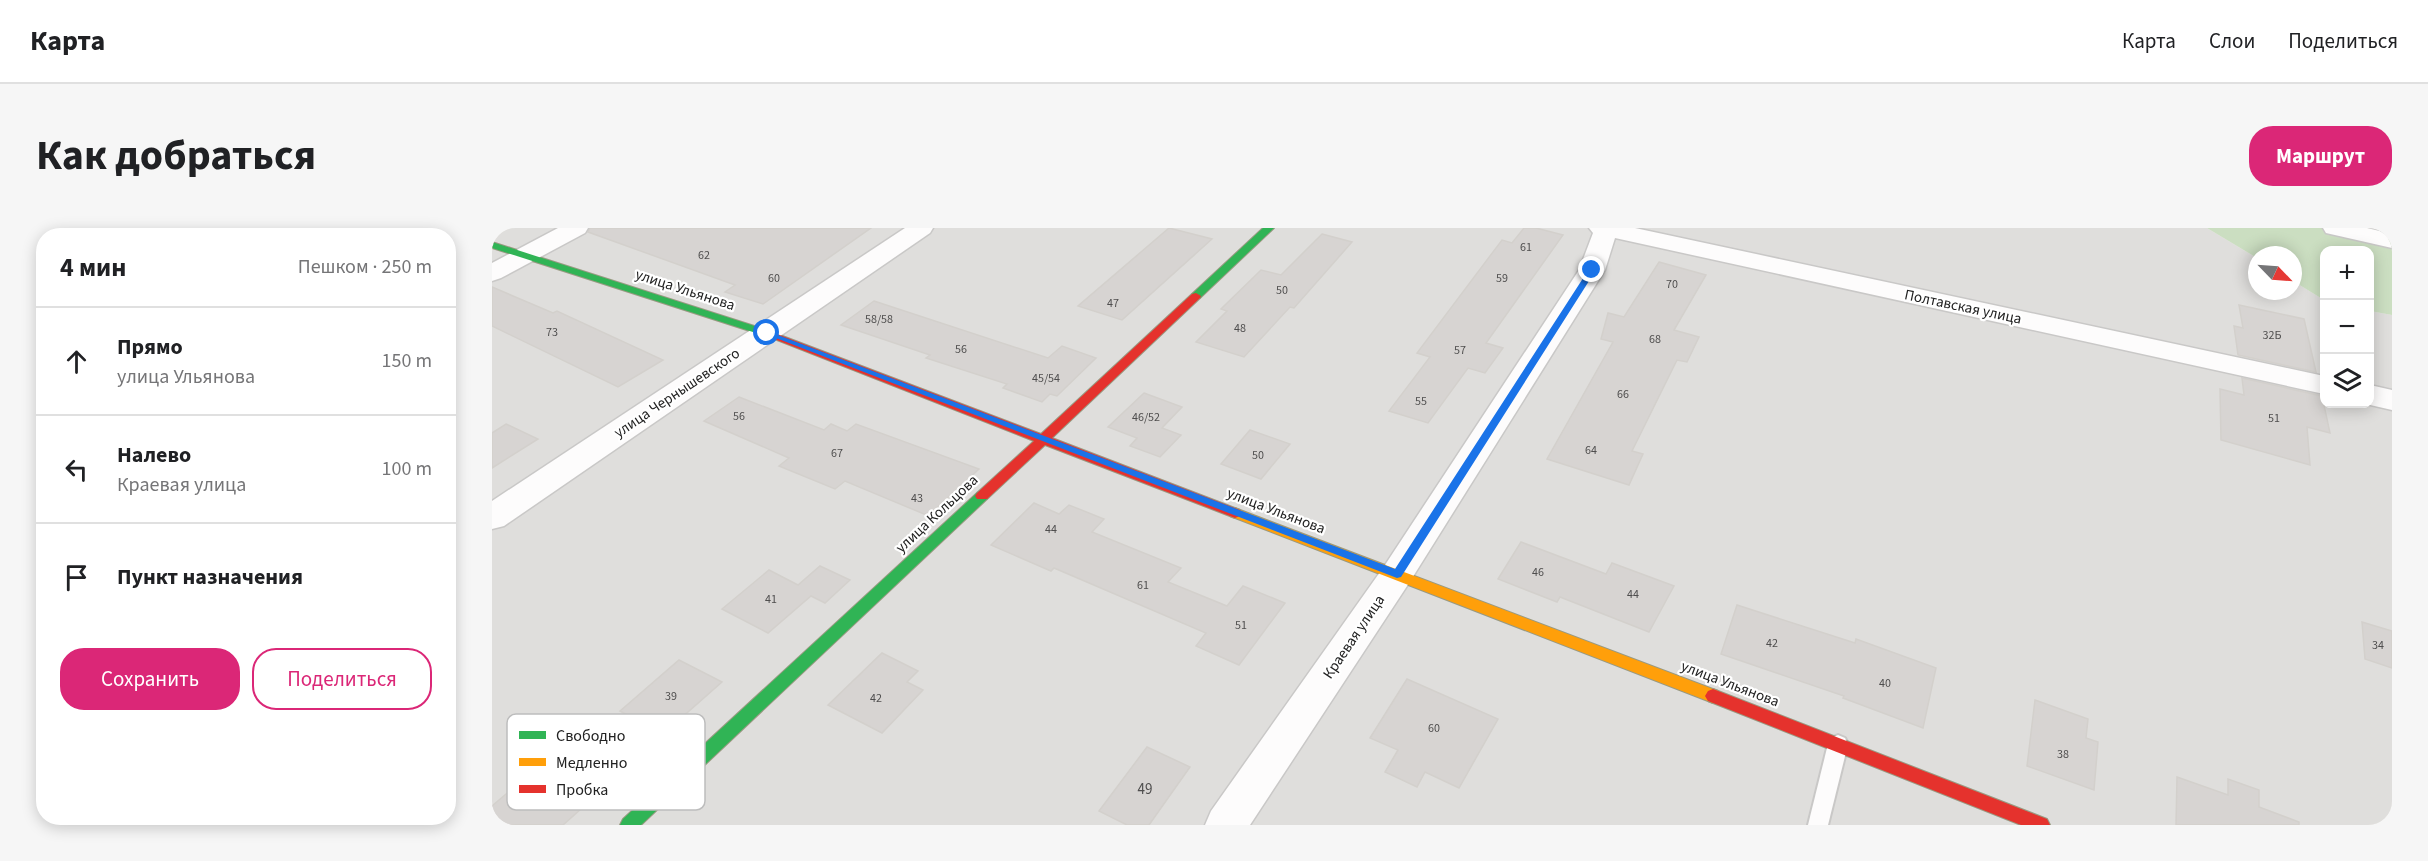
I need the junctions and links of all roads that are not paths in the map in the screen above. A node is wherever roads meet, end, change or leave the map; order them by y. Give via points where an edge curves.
1 (576, 228) edge
2 (921, 228) edge
3 (1269, 228) edge
4 (2335, 228) edge
5 (1604, 229) edge
6 (2392, 241) edge
7 (492, 245) edge
8 (524, 256) junction
9 (492, 273) edge
10 (767, 333) junction
11 (2320, 385) edge
12 (2374, 396) edge
13 (2392, 400) edge
14 (1040, 440) junction
15 (492, 518) edge
16 (1397, 574) junction
17 (1838, 744) junction
18 (705, 754) edge
19 (645, 810) edge
20 (629, 825) edge
21 (1226, 825) edge
22 (1818, 825) edge
23 (2041, 825) edge

1 - 8 street
2 - 10 street, улица Чернышевского
3 - 14 street, улица Кольцова
4 - 6 street
5 - 11 street, Полтавская улица
5 - 16 street, Краевая улица via 1592,270
7 - 8 street, улица Ульянова
8 - 9 street
8 - 10 street, улица Ульянова
10 - 14 street, улица Ульянова
10 - 15 street, улица Чернышевского
12 - 13 street
14 - 16 street, улица Ульянова
14 - 18 street, улица Кольцова
16 - 17 street, улица Ульянова
16 - 21 street, Краевая улица
17 - 22 lane
17 - 23 street, улица Ульянова
19 - 20 street, улица Кольцова

